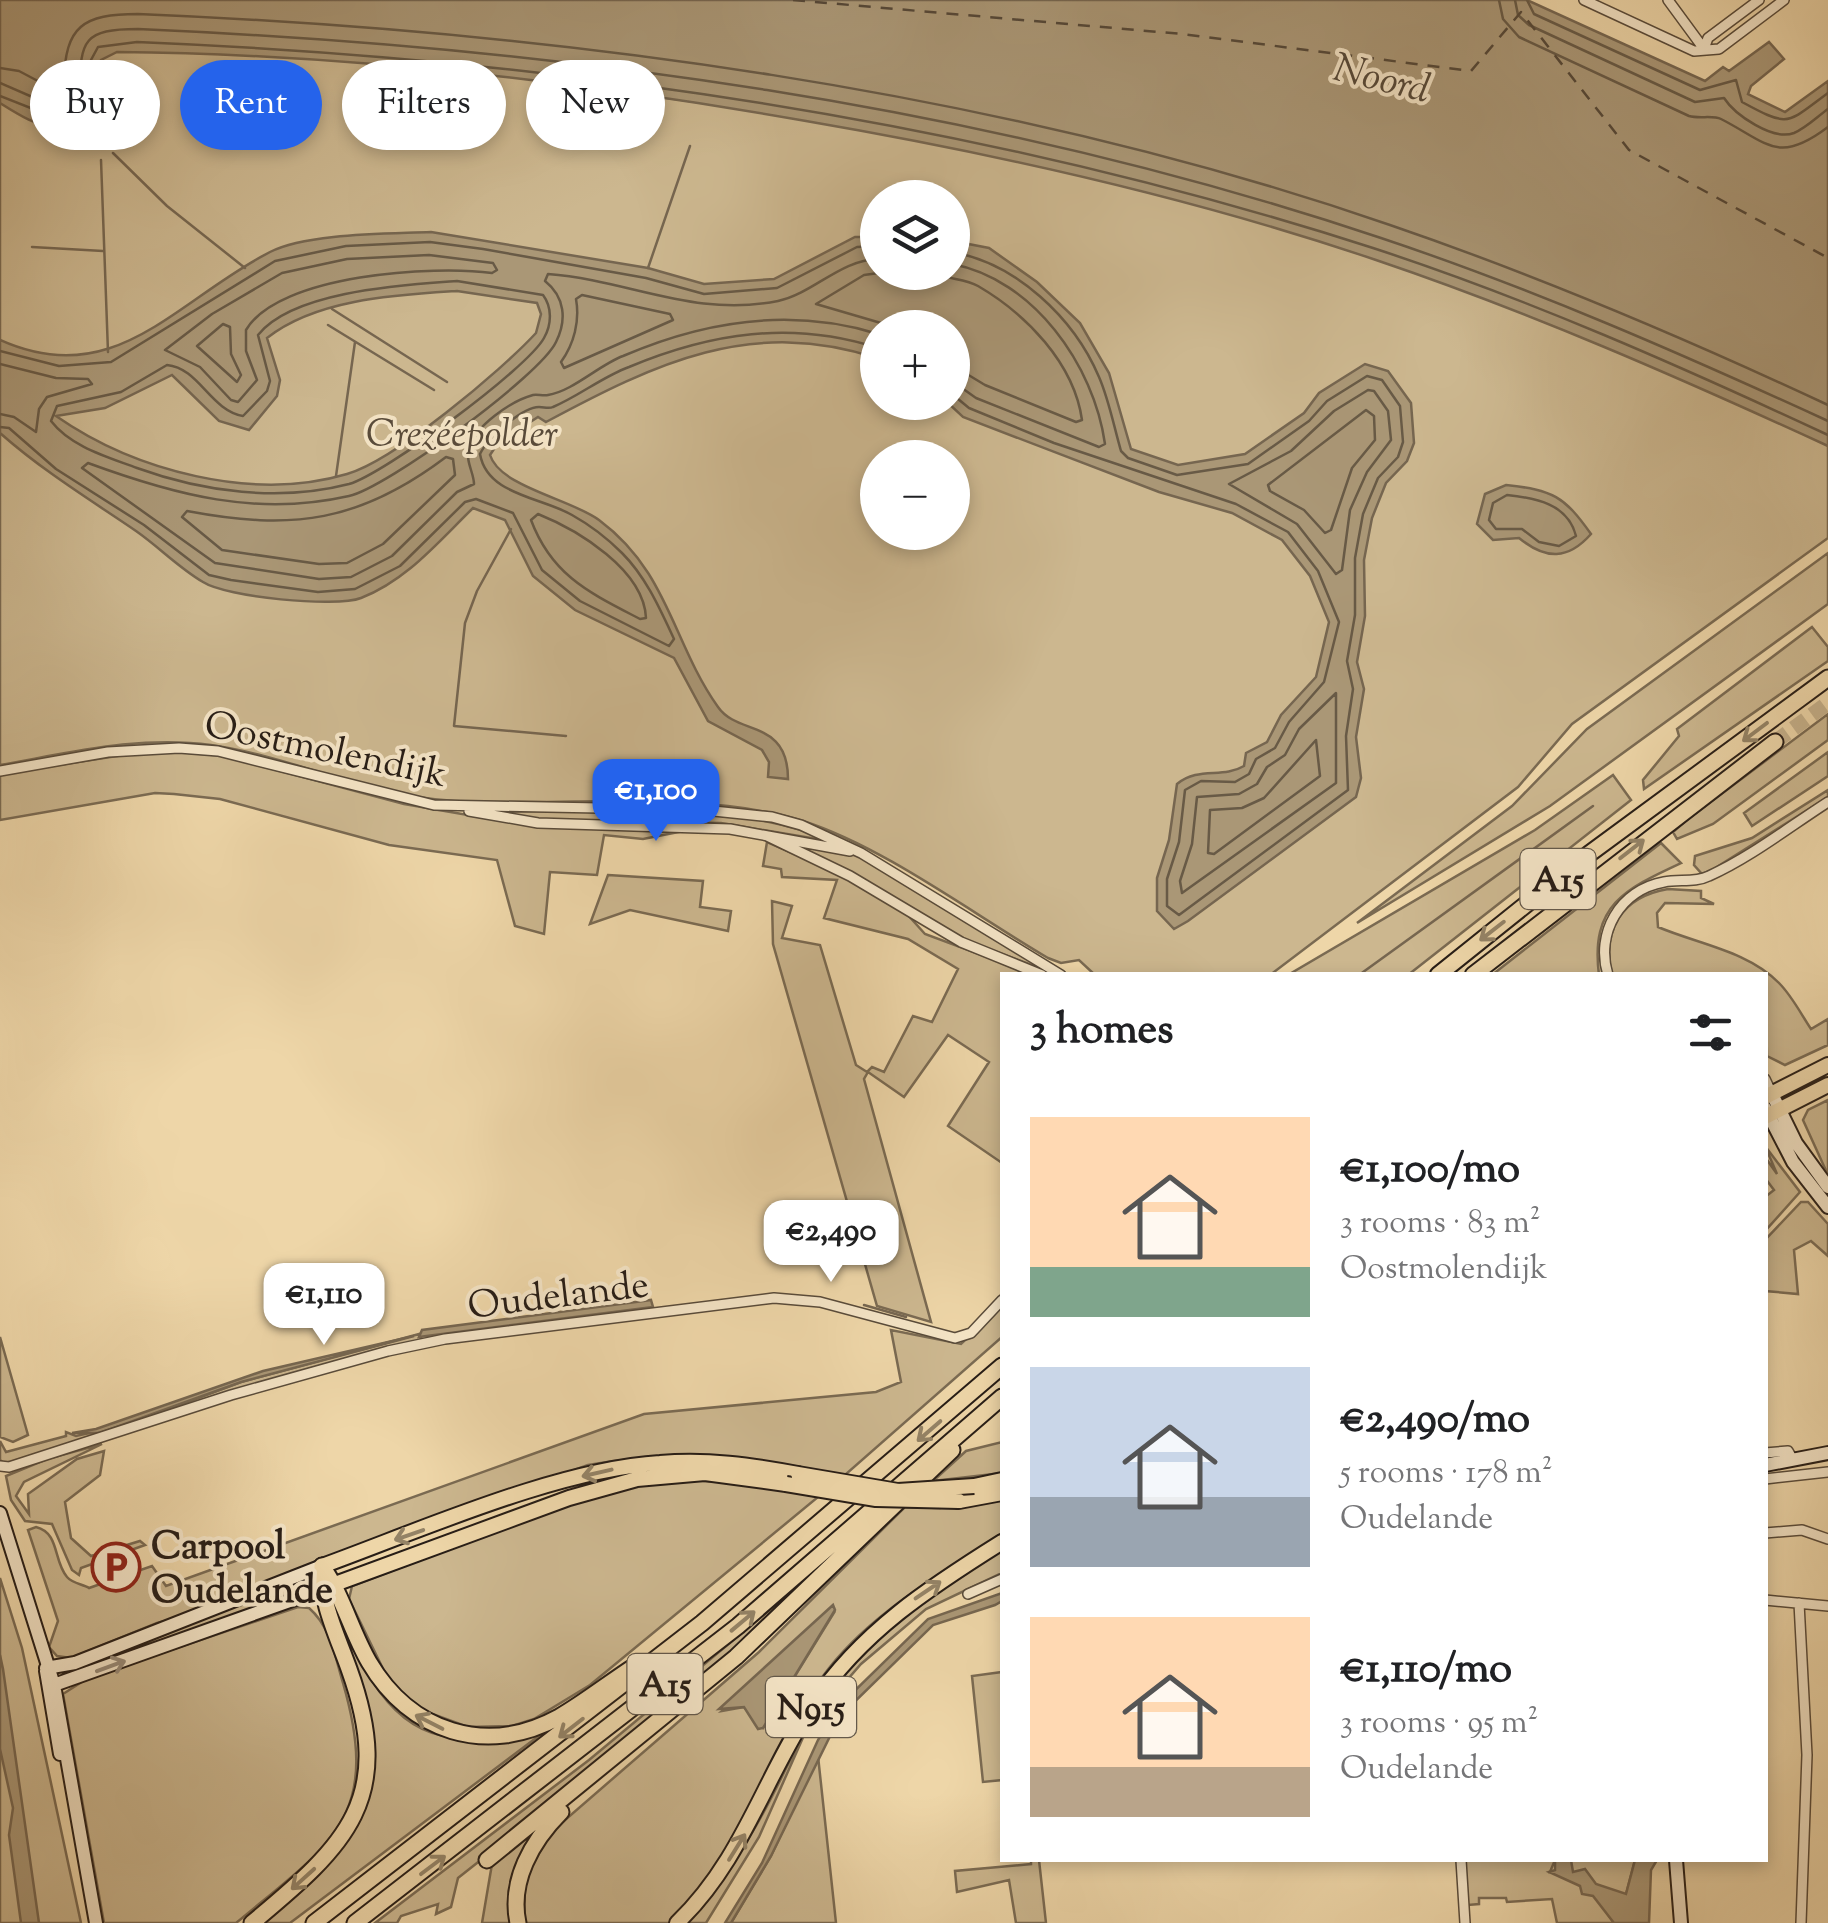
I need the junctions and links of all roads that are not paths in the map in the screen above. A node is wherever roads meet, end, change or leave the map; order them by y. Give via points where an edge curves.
1 (1584, 0) edge
2 (1682, 0) edge
3 (1759, 0) edge
4 (1784, 0) edge
5 (1670, 4) edge
6 (1704, 49) junction
7 (1828, 678) edge
8 (1774, 742) tunnel mouth
9 (0, 771) edge
10 (1828, 802) edge
11 (462, 808) junction
12 (765, 835) junction
13 (861, 853) junction
14 (1035, 972) edge
15 (1056, 972) edge
16 (1442, 972) edge
17 (1477, 972) edge
18 (1607, 972) edge
19 (1828, 1065) edge
20 (1828, 1085) edge
21 (1769, 1107) edge
22 (1828, 1186) edge
23 (1828, 1208) edge
24 (1000, 1302) edge
25 (1000, 1368) edge
26 (1000, 1399) edge
27 (964, 1432) junction
28 (1828, 1453) edge
29 (1768, 1454) edge
30 (1792, 1458) junction
31 (1768, 1464) edge
32 (0, 1466) edge
33 (1828, 1472) edge
34 (792, 1479) junction
35 (1768, 1479) edge
36 (1000, 1480) edge
37 (1000, 1493) edge
38 (0, 1513) edge
39 (1768, 1533) edge
40 (1828, 1539) edge
41 (1000, 1543) edge
42 (322, 1566) junction
43 (1000, 1580) edge
44 (328, 1587) junction
45 (968, 1594) dead end
46 (1768, 1600) edge
47 (1799, 1603) junction
48 (1828, 1606) edge
49 (702, 1623) junction
50 (46, 1668) junction
51 (54, 1685) junction
52 (586, 1782) junction
53 (71, 1795) junction
54 (487, 1860) dead end
55 (1461, 1862) edge
56 (1676, 1862) edge
57 (96, 1923) edge
58 (252, 1923) edge
59 (314, 1923) edge
60 (354, 1923) edge
61 (518, 1923) edge
62 (677, 1923) edge
63 (1465, 1923) edge
64 (1680, 1923) edge
65 (1802, 1923) edge

1 - 6 street via 1694,52
2 - 5 street
3 - 6 street via 1708,38
4 - 6 street via 1719,49
5 - 6 street
7 -> 16 highway, A15 via 1588,854
17 -> 8 highway, A15
9 - 11 street, Oostmolendijk via 108,752 218,751 383,795
10 - 18 street via 1707,878 1650,885 1624,902 1608,929
11 - 12 street, Oostmolendijk via 519,822 697,825
11 - 13 street, Oostmolendijk via 736,812 801,825
12 - 13 street, Oostmolendijk
12 - 14 street, Oostmolendijk via 962,942
13 - 15 street, Oostmolendijk
19 - 21 main road
20 - 21 main road
21 - 22 main road
21 - 23 main road via 1794,1162
24 - 32 street, Oudelande via 970,1333 955,1338 820,1302 774,1298 444,1339 285,1378
25 -> 49 highway, A15
26 - 27 highway, A15
27 - 52 highway, A15 via 945,1462 736,1657
60 -> 27 highway, A15 via 738,1626
28 - 30 main road
29 - 30 street via 1788,1451
30 - 31 main road
33 - 35 street
34 - 36 main road, bridge via 898,1491
34 - 37 main road, bridge via 876,1499 959,1501
34 -> 42 main road via 697,1461 627,1466
34 - 44 main road via 705,1473 636,1479
38 - 50 main road
39 - 40 street via 1802,1530
62 -> 41 main road, N915 via 736,1851 803,1721 843,1664 898,1611
42 - 44 highway, A15
42 - 50 main road via 76,1663
43 - 45 street
49 -> 44 highway, A15 via 560,1716 508,1736 481,1738 438,1727 401,1704
51 -> 44 main road
44 -> 58 highway, A15 via 366,1724 364,1786 332,1851
46 - 47 street
47 - 48 street
47 - 65 street via 1807,1754
49 -> 59 highway, A15
50 - 51 main road
50 - 53 main road via 50,1716
51 - 53 main road
52 - 54 highway, A15
52 - 61 highway, A15 via 528,1856 516,1901
53 - 57 main road
55 - 63 street
56 - 64 main road

